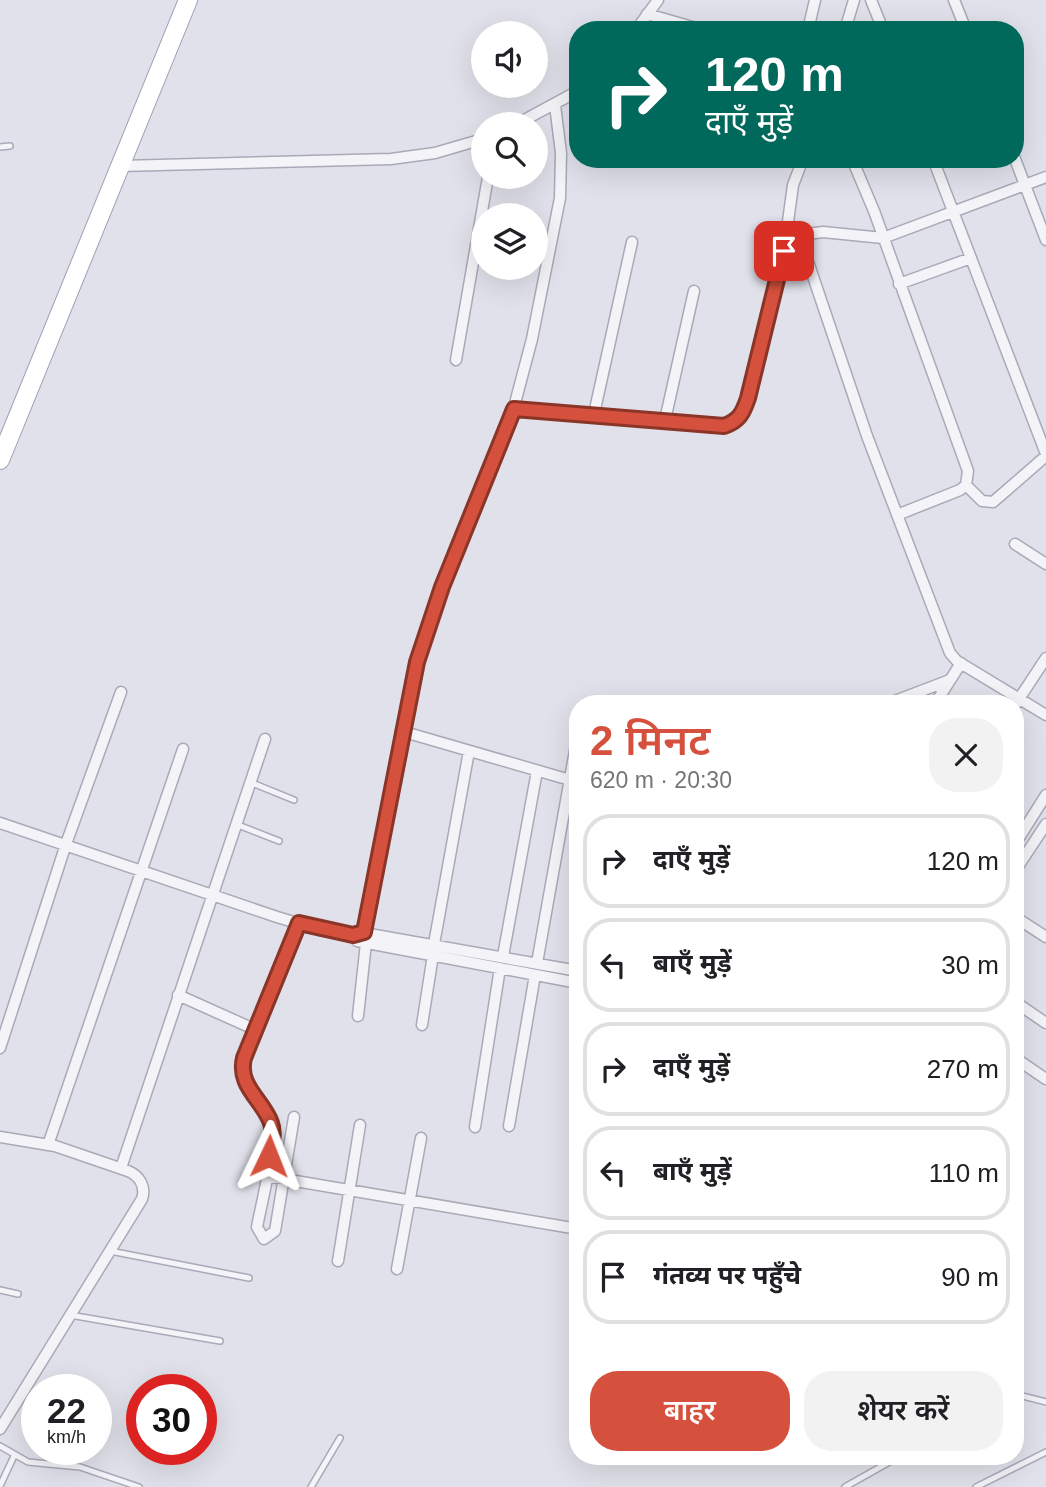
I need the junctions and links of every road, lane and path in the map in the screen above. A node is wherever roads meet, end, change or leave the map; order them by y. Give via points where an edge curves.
1 (188, 0) edge
2 (658, 0) edge
3 (815, 0) edge
4 (869, 0) edge
5 (954, 0) edge
6 (853, 4) edge
7 (648, 14) junction
8 (643, 21) edge
9 (672, 21) edge
10 (810, 21) edge
11 (848, 21) edge
12 (879, 21) edge
13 (962, 21) edge
14 (569, 96) edge
15 (555, 105) junction
16 (541, 112) edge
17 (471, 142) edge
18 (10, 146) dead end
19 (0, 147) edge
20 (120, 166) junction
21 (800, 168) edge
22 (856, 168) edge
23 (937, 168) edge
24 (1018, 168) edge
25 (1046, 177) edge
26 (1025, 185) junction
27 (486, 189) edge
28 (954, 212) junction
29 (799, 235) junction
30 (786, 236) junction
31 (883, 238) junction
32 (1046, 240) edge
33 (632, 242) dead end
34 (971, 258) junction
35 (899, 284) junction
36 (694, 291) dead end
37 (456, 360) dead end
38 (514, 409) junction
39 (594, 414) junction
40 (665, 419) junction
41 (1046, 455) edge
42 (0, 460) edge
43 (966, 485) junction
44 (897, 515) junction
45 (1016, 544) dead end
46 (1046, 564) edge
47 (1046, 658) edge
48 (961, 663) junction
49 (950, 680) junction
50 (121, 692) dead end
51 (911, 695) edge
52 (941, 695) edge
53 (1008, 695) edge
54 (1021, 695) edge
55 (1024, 704) edge
56 (1046, 715) edge
57 (401, 731) junction
58 (265, 739) dead end
59 (183, 749) dead end
60 (469, 751) junction
61 (537, 771) junction
62 (569, 780) edge
63 (252, 783) junction
64 (569, 786) edge
65 (1046, 796) edge
66 (293, 800) dead end
67 (0, 823) edge
68 (238, 824) junction
69 (1046, 824) edge
70 (1024, 830) edge
71 (279, 841) dead end
72 (1041, 842) edge
73 (66, 844) junction
74 (1024, 861) edge
75 (141, 870) junction
76 (215, 895) junction
77 (299, 923) junction
78 (1024, 923) edge
79 (361, 937) junction
80 (1046, 937) edge
81 (434, 949) junction
82 (503, 956) junction
83 (500, 968) junction
84 (536, 969) junction
85 (569, 971) edge
86 (569, 980) edge
87 (178, 995) junction
88 (1024, 1008) edge
89 (358, 1016) dead end
90 (1046, 1024) edge
91 (422, 1025) dead end
92 (256, 1030) junction
93 (0, 1048) edge
94 (1024, 1064) edge
95 (1046, 1079) edge
96 (293, 1117) dead end
97 (360, 1125) dead end
98 (509, 1126) dead end
99 (475, 1127) dead end
100 (0, 1137) edge
101 (421, 1138) dead end
102 (48, 1145) junction
103 (121, 1168) junction
104 (266, 1176) junction
105 (284, 1179) junction
106 (348, 1191) junction
107 (409, 1201) junction
108 (569, 1228) edge
109 (110, 1251) junction
110 (338, 1261) dead end
111 (397, 1269) dead end
112 (248, 1278) dead end
113 (0, 1290) edge
114 (18, 1294) dead end
115 (71, 1315) junction
116 (220, 1341) dead end
117 (1024, 1396) edge
118 (1046, 1402) edge
119 (0, 1429) edge
120 (340, 1438) dead end
121 (0, 1446) edge
122 (1046, 1452) edge
123 (14, 1456) junction
124 (1024, 1463) edge
125 (884, 1465) edge
126 (1020, 1465) edge
127 (0, 1486) edge
128 (139, 1487) edge
129 (311, 1487) edge
130 (845, 1487) edge
131 (976, 1487) edge

1 - 20 main road
2 - 7 street
3 - 10 street
4 - 6 street
4 - 12 street
5 - 13 street
6 - 11 street
7 - 8 street
7 - 9 street
14 - 15 street
15 - 16 street
15 - 38 street via 560,198
17 - 20 street via 413,157 366,161
18 - 19 lane
20 - 42 main road
21 - 30 street
22 - 31 street
23 - 28 street
24 - 26 street
25 - 26 street
26 - 28 street
26 - 32 street
27 - 37 street
28 - 31 street
28 - 34 street
29 - 30 street
29 - 31 street
29 - 44 street
30 - 40 street via 739,419 724,426
31 - 35 street
33 - 39 street
34 - 35 street
34 - 41 street
35 - 43 street via 968,471
36 - 40 street
38 - 39 street
38 - 57 street via 426,632
39 - 40 street
41 - 43 street via 993,502 982,501
43 - 44 street
44 - 48 street via 950,653
45 - 46 street
47 - 54 street
48 - 49 street
48 - 53 street
49 - 51 street
49 - 52 street
50 - 73 street
55 - 56 street
57 - 60 street
57 - 79 street
58 - 63 street
59 - 75 street
60 - 61 street
60 - 81 street
61 - 62 street
61 - 82 street
63 - 66 lane
63 - 68 street
64 - 84 street
65 - 70 street
67 - 73 street
68 - 71 lane
68 - 76 street
69 - 72 street
72 - 74 street
73 - 75 street
73 - 93 street
75 - 76 street
75 - 102 street
76 - 77 street
76 - 87 street
77 - 79 street
77 - 92 street
78 - 80 street
79 - 81 street
79 - 89 street
81 - 82 street
81 - 83 street
81 - 91 street
82 - 84 street
83 - 84 street
83 - 99 street
84 - 85 street
84 - 86 street
84 - 98 street
87 - 92 street
87 - 103 street
88 - 90 street
92 - 104 street via 242,1066 248,1087 271,1122
94 - 95 street
96 - 105 street
97 - 106 street
100 - 102 street
101 - 107 street
102 - 103 street
103 - 109 street via 138,1178 144,1196
104 - 105 street
104 - 105 street via 257,1227 264,1239 275,1231
105 - 106 street
106 - 107 street
106 - 110 street
107 - 108 street
107 - 111 street
109 - 112 lane
109 - 115 street
113 - 114 lane
115 - 116 lane
115 - 119 street
117 - 118 lane
120 - 129 lane
121 - 123 lane
122 - 124 lane
123 - 127 lane
123 - 128 lane via 28,1462 80,1467
125 - 130 lane
126 - 131 lane

